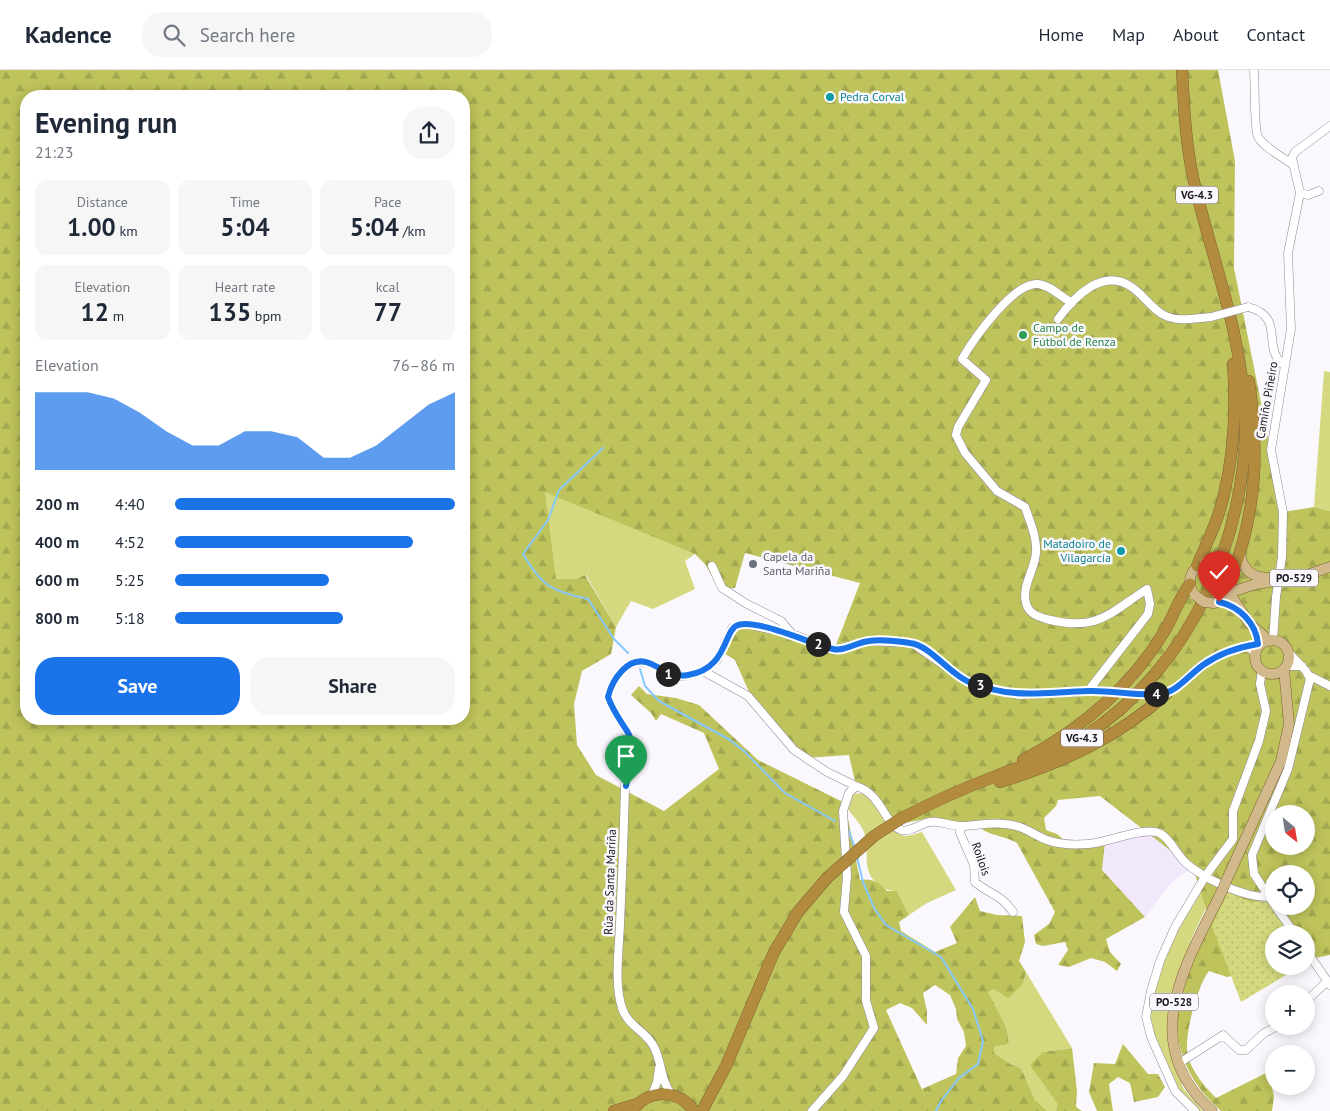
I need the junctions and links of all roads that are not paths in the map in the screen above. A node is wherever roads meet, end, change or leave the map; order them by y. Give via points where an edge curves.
1 (1182, 70) edge
2 (1254, 70) edge
3 (1330, 126) edge
4 (1292, 164) junction
5 (1319, 191) dead end
6 (1300, 194) junction
7 (1072, 303) junction
8 (1231, 317) junction
9 (1058, 319) dead end
10 (1285, 366) junction
11 (1240, 555) junction
12 (1201, 564) junction
13 (712, 566) dead end
14 (1329, 567) edge
15 (1231, 575) junction
16 (1256, 584) junction
17 (1192, 589) junction
18 (1231, 593) junction
19 (1216, 602) junction
20 (1239, 610) junction
21 (792, 634) junction
22 (1263, 645) junction
23 (1288, 652) junction
24 (1302, 666) junction
25 (1285, 667) junction
26 (703, 670) junction
27 (1267, 672) junction
28 (1310, 676) junction
29 (1330, 686) edge
30 (1088, 691) junction
31 (1167, 693) junction
32 (1287, 702) junction
33 (856, 786) junction
34 (934, 802) junction
35 (960, 826) junction
36 (1206, 875) junction
37 (1265, 892) edge
38 (1265, 897) edge
39 (1013, 912) dead end
40 (1315, 963) edge
41 (1329, 983) edge
42 (1315, 994) edge
43 (1265, 1032) edge
44 (658, 1059) junction
45 (1184, 1060) dead end
46 (726, 1066) junction
47 (652, 1095) junction
48 (672, 1095) junction
49 (691, 1107) edge
50 (634, 1108) edge
51 (614, 1111) edge
52 (702, 1111) edge
53 (812, 1111) edge
54 (1195, 1111) edge
55 (1212, 1111) edge

1 - 8 highway, VG-4.3 via 1192,172
2 - 4 street via 1257,97 1255,129 1259,138
3 - 4 street via 1295,152
4 - 6 street, Camiño Piñeiro
5 - 6 street
6 - 10 street, Camiño Piñeiro via 1288,253 1291,329
7 - 9 street
7 - 10 street, bridge via 1107,279 1130,286 1163,315 1186,320 1248,307 1266,315 1271,324 1274,352
7 - 30 street via 1044,286 1031,285 1014,296 982,329 962,359 986,380 958,427 957,440 964,453 997,491 1025,506 1037,548 1026,591 1026,604 1036,616 1062,623 1087,623 1110,616 1147,589 1148,614
8 - 11 highway via 1248,367 1256,448 1254,493
8 - 12 highway via 1234,374 1232,441 1225,493
8 - 34 highway, VG-4.3 via 1242,377 1245,417 1238,492 1221,556 1192,622 1153,678 1122,708 1085,736 1050,755
10 - 22 street, Camiño Piñeiro, bridge via 1271,450 1283,512 1282,557 1276,598
11 - 14 main road via 1244,568 1258,577 1269,578
11 - 15 highway
12 - 15 main road, bridge via 1220,563
12 - 17 main road via 1191,574
13 - 21 street via 722,588 781,621
14 - 16 main road, PO-529 via 1292,579
15 - 16 main road, PO-529
15 - 18 main road
16 - 18 main road, PO-529
17 - 19 main road, bridge via 1204,602
17 - 34 highway via 1136,672 1096,712 1045,748 957,787
18 - 19 main road
18 - 20 main road
19 - 20 main road
20 - 22 main road
21 - 26 street via 738,625 732,628 717,660
21 - 30 street via 834,650 867,641 912,643 968,682 1018,695
22 - 23 main road via 1282,644
22 - 27 main road via 1256,661
22 - 31 street via 1251,649 1244,646 1214,658
23 - 24 street
23 - 25 main road
24 - 25 street
24 - 28 street
25 - 27 main road
25 - 32 main road, PO-528
26 - 33 street via 748,696 794,750
26 - 44 street, Rúa da Santa Mariña via 677,676 648,662 637,663 619,674 608,697 617,719 629,733 631,746 626,786 619,943 622,1006 630,1024 650,1039
27 - 32 main road, PO-528 via 1281,686
27 - 36 street via 1260,684 1266,711 1259,741 1233,811 1233,838
28 - 29 street
28 - 37 street via 1288,769 1252,855 1254,874
30 - 31 street, bridge
31 - 34 highway via 1112,735 1060,762
32 - 55 main road, PO-528, bridge via 1289,724 1281,761 1185,968 1172,1010 1173,1041 1180,1065 1196,1093
33 - 35 street via 874,795 899,829 907,830 932,821
33 - 53 street via 849,793 843,811 847,876 844,912 866,956 866,1001 874,1028 843,1076
34 - 46 highway, VG-4.3, bridge via 874,836 827,878 798,912 774,952
35 - 36 street via 985,823 1021,826 1046,840 1067,844 1104,842 1152,830 1162,834 1186,862
35 - 39 street, Roilois via 974,864 975,882 1006,901
36 - 38 street via 1248,895
36 - 54 street via 1160,961 1146,1017 1151,1037 1169,1068 1175,1091
40 - 41 street
41 - 42 street
43 - 45 street via 1246,1050 1239,1050 1223,1035
44 - 47 street, Rúa da Santa Mariña via 657,1082
44 - 48 street, Rúa da Santa Mariña
46 - 49 highway, VG-4.3
46 - 52 highway, VG-4.3
47 - 48 highway
47 - 50 highway
48 - 49 highway
50 - 51 highway

